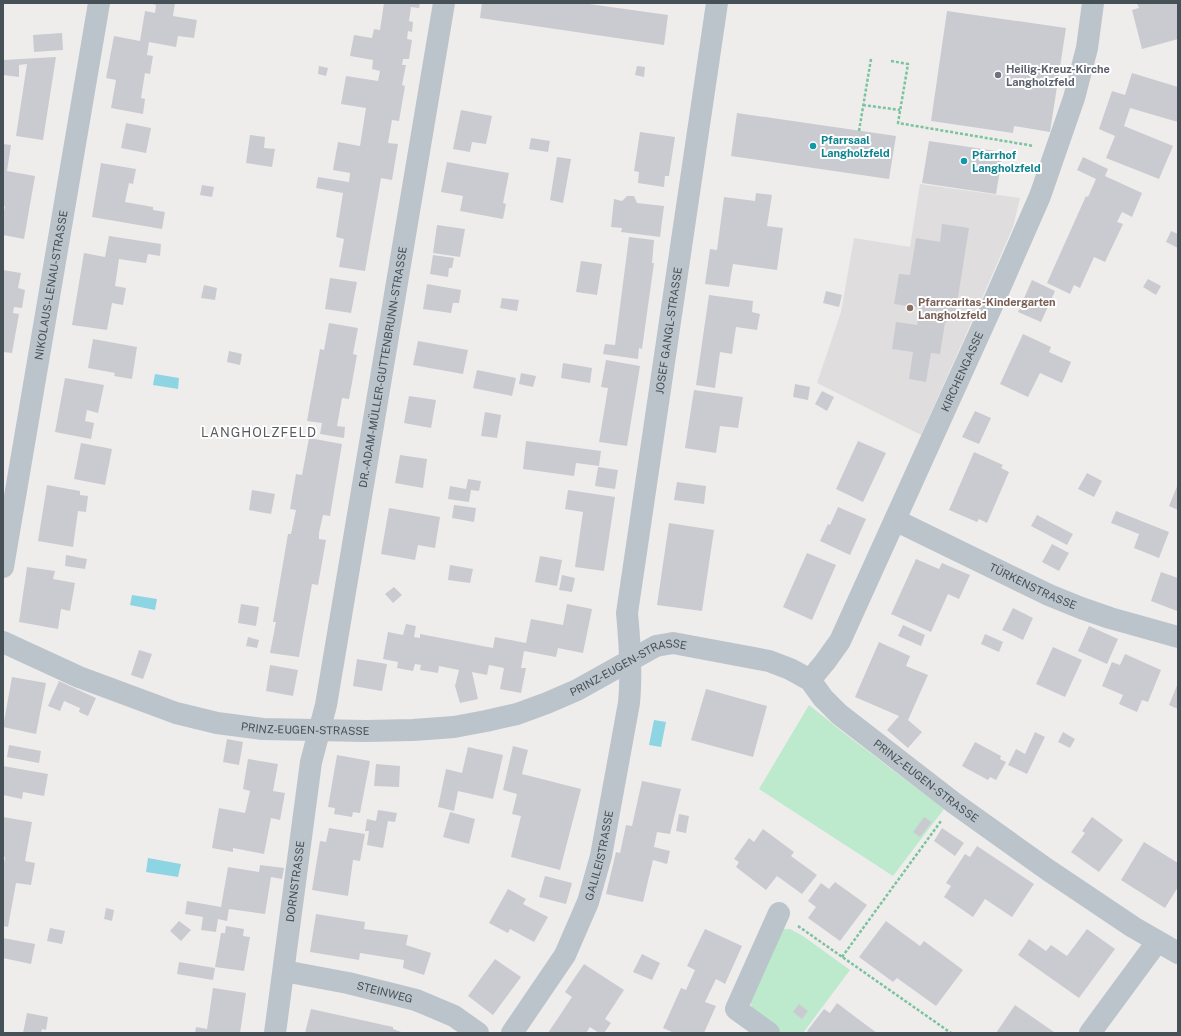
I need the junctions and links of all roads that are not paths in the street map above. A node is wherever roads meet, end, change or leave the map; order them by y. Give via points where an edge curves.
1 (99, 3) edge
2 (444, 3) edge
3 (717, 3) edge
4 (1093, 3) edge
5 (895, 520) junction
6 (3, 567) edge
7 (1178, 637) edge
8 (3, 642) edge
9 (631, 659) junction
10 (810, 680) junction
11 (319, 730) junction
12 (779, 913) road end
13 (1157, 942) junction
14 (1178, 954) edge
15 (284, 970) junction
16 (275, 1033) edge
17 (478, 1033) edge
18 (512, 1033) edge
19 (769, 1033) edge
20 (1090, 1033) edge

1 - 6 street, NIKOLAUS-LENAU-STRASSE
2 - 11 street, DR.-ADAM-MÜLLER-GUTTENBRUNN-STRASSE via 326,705
3 - 9 street, JOSEF GANGL-STRASSE via 627,614
4 - 5 street, KIRCHENGASSE via 1087,48 1074,98 1040,196
5 - 7 street, TÜRKENSTRASSE via 1075,606
5 - 10 street, KIRCHENGASSE via 840,641
8 - 11 street, PRINZ-EUGEN-STRASSE via 79,677 176,712 217,723 263,729
9 - 10 street, PRINZ-EUGEN-STRASSE via 656,646 673,643 769,661
9 - 11 street, PRINZ-EUGEN-STRASSE via 577,690 517,714 486,722 413,730
9 - 18 street, GALILEISTRASSE via 629,703 601,856 588,902 565,955
10 - 13 street, PRINZ-EUGEN-STRASSE via 839,714 954,803 1071,886
11 - 15 street, DORNSTRASSE via 311,762
12 - 19 street via 736,1009
13 - 14 street, PRINZ-EUGEN-STRASSE
13 - 20 street
15 - 16 street, DORNSTRASSE
15 - 17 street, STEINWEG via 416,1000 454,1016

